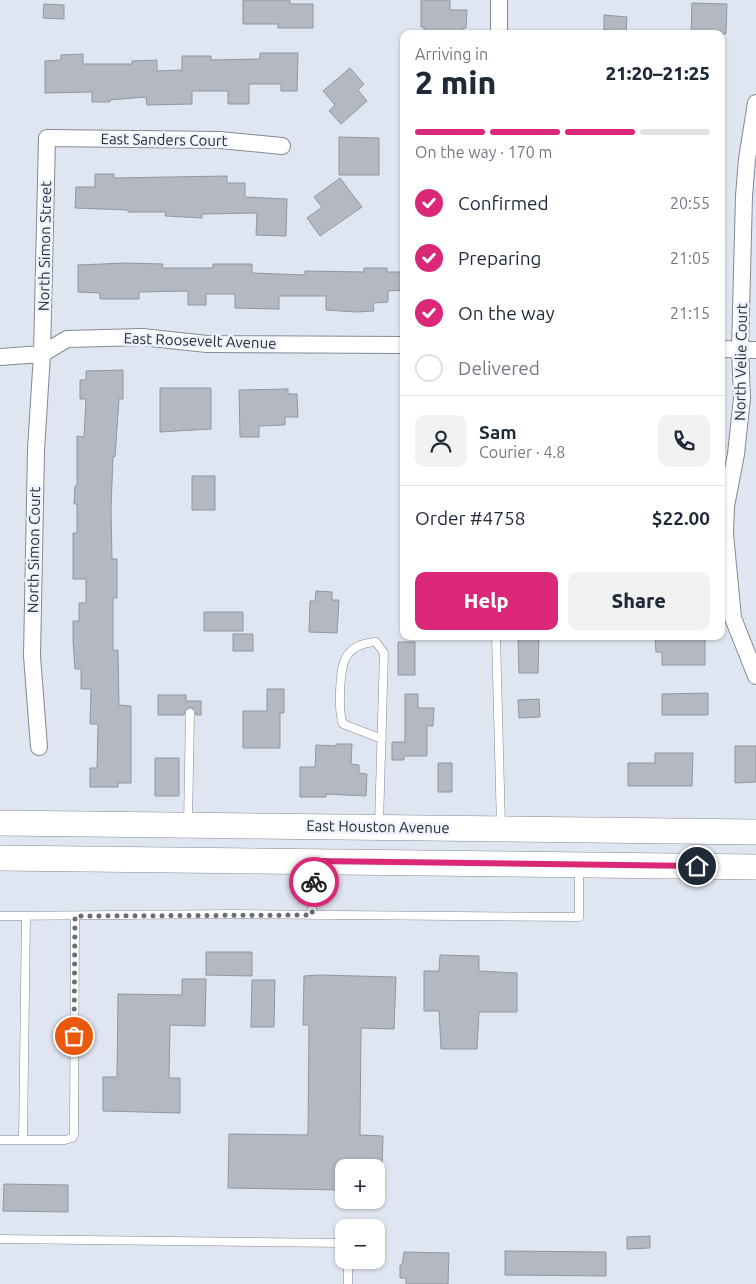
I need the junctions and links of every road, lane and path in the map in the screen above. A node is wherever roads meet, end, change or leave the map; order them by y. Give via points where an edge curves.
1 (499, 0) edge
2 (499, 30) edge
3 (756, 103) edge
4 (47, 138) joint
5 (282, 146) dead end
6 (400, 345) edge
7 (725, 349) edge
8 (748, 350) edge
9 (42, 354) junction
10 (0, 357) edge
11 (496, 640) edge
12 (756, 676) edge
13 (190, 713) dead end
14 (382, 739) junction
15 (39, 747) dead end
16 (0, 823) edge
17 (188, 825) junction
18 (379, 828) junction
19 (501, 829) junction
20 (621, 830) junction
21 (756, 832) edge
22 (0, 858) edge
23 (314, 861) junction
24 (579, 864) junction
25 (756, 866) edge
26 (312, 915) junction
27 (0, 916) edge
28 (26, 916) junction
29 (75, 916) junction
30 (0, 1140) edge
31 (23, 1140) junction
32 (0, 1239) edge
33 (335, 1243) edge
34 (348, 1269) edge
35 (348, 1284) edge

1 - 2 street
3 - 8 street, North Velie Court via 744,196
4 - 5 street, East Sanders Court via 220,140
4 - 9 street, North Simon Street
6 - 9 street, East Roosevelt Avenue via 207,344 142,337 67,339
7 - 8 street
8 - 12 street, North Velie Court via 725,534 733,618
9 - 10 street, East Roosevelt Avenue
9 - 15 street, North Simon Court via 36,450 32,656
11 - 19 lane
13 - 17 lane
14 - 14 lane via 384,653 376,642 361,643 346,655 341,669 340,716 343,724
14 - 18 lane
16 - 17 main road, East Houston Avenue
17 - 18 main road, East Houston Avenue
18 - 19 main road, East Houston Avenue
19 - 20 main road, East Houston Avenue
20 - 21 main road, East Houston Avenue
20 - 23 main road via 575,847 341,844 321,848
22 - 23 main road
23 - 24 main road
23 - 26 lane
24 - 25 main road
24 - 26 lane via 579,917
26 - 29 lane
27 - 28 lane
28 - 29 lane
28 - 31 lane
29 - 31 lane via 74,1135 66,1140
30 - 31 lane
32 - 33 lane
34 - 35 lane

